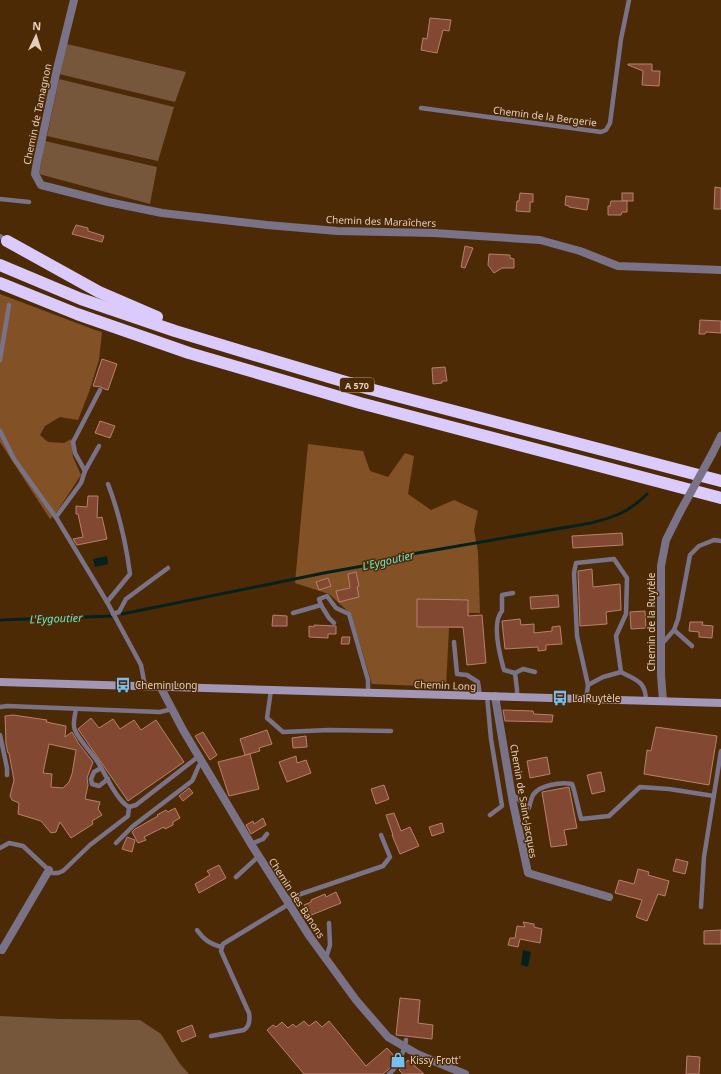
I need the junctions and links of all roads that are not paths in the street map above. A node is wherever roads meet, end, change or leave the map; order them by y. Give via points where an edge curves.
1 (74, 0) edge
2 (629, 0) edge
3 (421, 108) dead end
4 (41, 185) joint
5 (0, 199) edge
6 (29, 202) dead end
7 (3, 238) edge
8 (0, 265) edge
9 (721, 270) edge
10 (0, 283) edge
11 (9, 305) dead end
12 (258, 356) junction
13 (0, 360) edge
14 (100, 390) dead end
15 (0, 431) edge
16 (721, 436) edge
17 (99, 446) dead end
18 (84, 471) junction
19 (721, 481) edge
20 (108, 484) dead end
21 (721, 498) edge
22 (56, 518) junction
23 (721, 541) edge
24 (168, 568) dead end
25 (513, 593) dead end
26 (107, 602) junction
27 (322, 605) junction
28 (293, 613) dead end
29 (113, 614) junction
30 (334, 623) dead end
31 (674, 630) junction
32 (454, 642) dead end
33 (662, 645) junction
34 (692, 646) dead end
35 (535, 672) dead end
36 (621, 672) junction
37 (515, 673) junction
38 (0, 682) edge
39 (145, 686) junction
40 (160, 686) junction
41 (588, 686) junction
42 (271, 690) junction
43 (368, 693) junction
44 (487, 696) junction
45 (517, 697) junction
46 (586, 699) junction
47 (646, 701) junction
48 (663, 701) junction
49 (721, 703) edge
50 (0, 707) edge
51 (76, 709) junction
52 (172, 709) junction
53 (391, 731) dead end
54 (0, 735) edge
55 (721, 752) edge
56 (200, 758) junction
57 (102, 768) junction
58 (7, 775) dead end
59 (108, 779) junction
60 (512, 794) junction
61 (714, 796) junction
62 (129, 807) junction
63 (490, 815) dead end
64 (268, 834) dead end
65 (381, 835) dead end
66 (116, 843) dead end
67 (251, 844) junction
68 (0, 848) edge
69 (258, 856) junction
70 (49, 870) junction
71 (236, 877) dead end
72 (609, 897) dead end
73 (288, 902) junction
74 (702, 906) dead end
75 (329, 923) dead end
76 (197, 930) dead end
77 (222, 947) junction
78 (2, 950) dead end
79 (326, 958) junction
80 (211, 1036) dead end
81 (406, 1044) junction
82 (389, 1074) edge
83 (465, 1074) edge

1 - 4 street, Chemin de Tamagnon via 36,168 35,174
2 - 3 lane, Chemin de la Bergerie via 610,123 606,130 602,132
4 - 9 street, Chemin des Maraîchers via 162,213 337,231 434,233 533,240 580,251 618,266
5 - 6 lane
7 - 12 highway via 99,292
8 - 12 highway, A 570 via 81,299
10 - 21 highway, A 570 via 77,314 188,353 360,403
11 - 13 lane
12 - 19 highway, A 570 via 373,390
14 - 18 lane via 73,442 75,453
15 - 22 lane via 14,458
16 - 33 street, Chemin de la Ruytèle, bridge via 666,540 661,566
17 - 18 lane
18 - 22 lane via 81,483
20 - 26 lane via 117,508 130,574
22 - 26 lane
23 - 31 lane via 714,540 699,546 690,555
24 - 29 lane via 126,599 119,612
25 - 37 lane via 502,595 502,612 497,624 498,651 504,670
26 - 29 lane
27 - 28 lane
27 - 30 lane
27 - 43 lane via 319,599 326,596 336,608 349,614 368,680
29 - 39 lane via 141,665
31 - 33 lane
31 - 34 lane
32 - 44 lane via 457,674 467,675 478,682
33 - 48 street, Chemin de la Ruytèle via 660,675
35 - 37 lane via 523,669
36 - 41 lane via 603,677
36 - 41 lane via 616,636 626,614 627,578 614,558 576,563 574,573 577,636
36 - 47 lane via 642,684
37 - 45 lane
38 - 39 main road, Chemin Long
39 - 40 main road, Chemin Long
40 - 42 main road, Chemin Long
40 - 52 street, Chemin des Banons
41 - 46 lane
42 - 43 main road, Chemin Long
42 - 53 lane via 267,718 283,732
43 - 44 main road, Chemin Long
44 - 45 main road, Chemin Long
44 - 60 street, Chemin de Saint-Jacques
44 - 63 lane via 502,806
45 - 46 main road, Chemin Long
46 - 47 main road, Chemin Long
47 - 48 main road, Chemin Long
48 - 49 main road, Chemin Long
50 - 51 lane
51 - 52 lane via 160,712
51 - 57 lane via 73,722 75,731
52 - 56 street, Chemin des Banons
54 - 58 lane
55 - 61 lane
56 - 62 lane via 136,805
56 - 66 lane via 192,781 133,826
56 - 67 street, Chemin des Banons
57 - 59 lane
57 - 59 lane via 94,772 92,784 99,786
59 - 62 lane
60 - 61 lane via 529,808 533,795 540,789 565,783 572,784 582,819 609,816 640,787 669,788
60 - 72 street, Chemin de Saint-Jacques via 528,874
61 - 74 lane via 704,857
62 - 70 lane via 128,816 90,845 63,871 52,873
64 - 67 lane
65 - 73 lane via 390,857 383,866
67 - 69 street, Chemin des Banons
68 - 70 lane via 9,844 23,846
69 - 71 lane
69 - 73 street, Chemin des Banons
70 - 78 street
73 - 77 lane
73 - 79 street, Chemin des Banons
75 - 79 lane via 330,945
76 - 77 lane via 204,940
77 - 80 lane via 221,951 250,1018 244,1030
79 - 81 street, Chemin des Banons via 356,1000 388,1037
81 - 82 lane via 397,1066
81 - 83 street, Chemin des Banons

